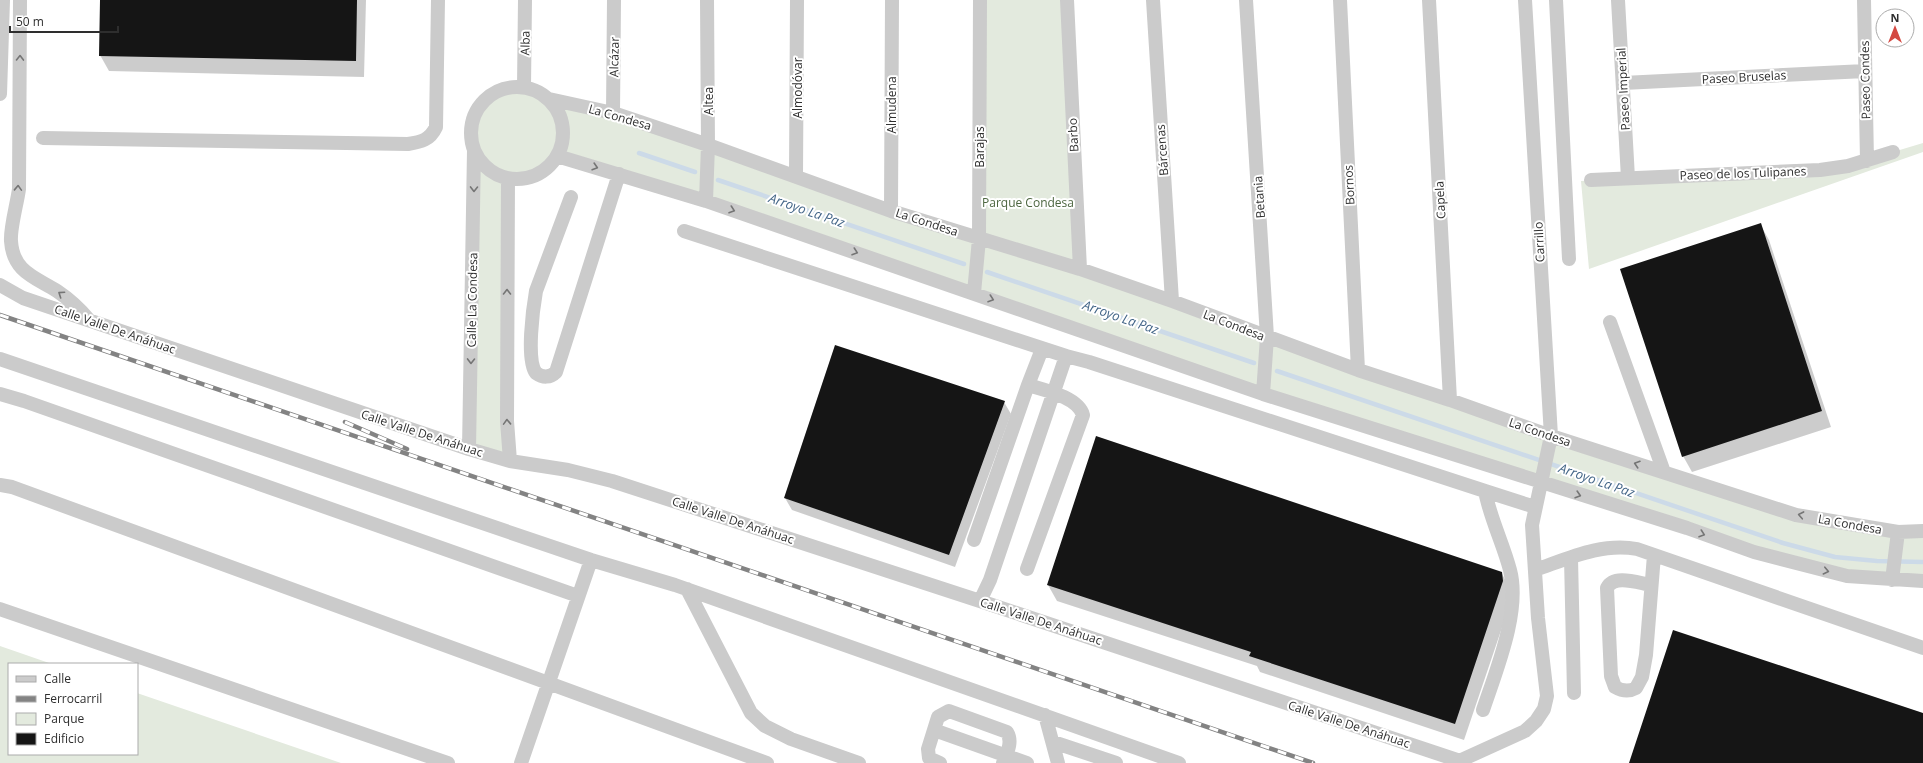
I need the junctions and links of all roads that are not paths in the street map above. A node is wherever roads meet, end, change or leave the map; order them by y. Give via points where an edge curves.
1 (3, 0) edge
2 (20, 0) edge
3 (438, 0) edge
4 (526, 0) edge
5 (614, 0) edge
6 (707, 0) edge
7 (797, 0) edge
8 (892, 0) edge
9 (980, 0) edge
10 (1067, 0) edge
11 (1153, 0) edge
12 (1246, 0) edge
13 (1340, 0) edge
14 (1429, 0) edge
15 (1525, 0) edge
16 (1556, 0) edge
17 (1618, 0) edge
18 (1864, 0) edge
19 (1865, 71) junction
20 (1623, 83) junction
21 (524, 87) junction
22 (0, 94) edge
23 (549, 99) junction
24 (613, 113) junction
25 (43, 138) dead end
26 (708, 145) junction
27 (474, 150) junction
28 (1893, 152) dead end
29 (557, 156) junction
30 (1866, 160) junction
31 (619, 174) junction
32 (796, 176) junction
33 (508, 178) junction
34 (1628, 178) junction
35 (1591, 180) dead end
36 (571, 197) dead end
37 (706, 201) junction
38 (891, 211) junction
39 (684, 231) dead end
40 (979, 239) junction
41 (1569, 259) dead end
42 (1080, 269) junction
43 (0, 285) edge
44 (974, 293) junction
45 (1172, 301) junction
46 (89, 320) junction
47 (1610, 322) dead end
48 (1267, 337) junction
49 (1042, 349) junction
50 (1066, 356) junction
51 (0, 359) edge
52 (1358, 370) junction
53 (1028, 385) junction
54 (1053, 393) junction
55 (0, 394) edge
56 (1263, 394) junction
57 (1450, 400) junction
58 (1551, 440) junction
59 (469, 449) junction
60 (510, 461) junction
61 (1664, 472) junction
62 (1542, 479) junction
63 (0, 485) edge
64 (1485, 491) junction
65 (1535, 507) junction
66 (1923, 531) edge
67 (1897, 536) junction
68 (974, 540) dead end
69 (1654, 555) junction
70 (1570, 558) junction
71 (590, 560) junction
72 (1027, 569) dead end
73 (1534, 570) junction
74 (1893, 576) junction
75 (1923, 581) edge
76 (1651, 585) junction
77 (687, 589) junction
78 (578, 596) junction
79 (980, 600) junction
80 (0, 609) edge
81 (1923, 648) edge
82 (549, 682) junction
83 (1574, 693) dead end
84 (1483, 710) dead end
85 (1045, 715) junction
86 (934, 730) junction
87 (1053, 742) junction
88 (1005, 759) edge
89 (1463, 762) edge
90 (448, 763) edge
91 (521, 763) edge
92 (767, 763) edge
93 (859, 763) edge
94 (940, 763) edge
95 (1027, 763) edge
96 (1058, 763) edge
97 (1116, 763) edge
98 (1179, 763) edge

1 - 22 street
46 -> 2 street via 68,298 26,273 13,251 11,232 19,189
3 - 25 street via 436,127 432,135 420,142 408,144
4 - 21 street, Alba
5 - 24 street, Alcázar
6 - 26 street, Altea
7 - 32 street, Almodóvar
8 - 38 street, Almudena
9 - 40 street, Barajas
10 - 42 street, Barbo
11 - 45 street, Bárcenas
12 - 48 street, Betania
13 - 52 street, Bornos
14 - 57 street, Capela
15 - 58 street, Carrillo
16 - 41 street
17 - 20 street, Paseo Imperial
18 - 19 street, Paseo Condes
19 - 20 street, Paseo Bruselas
19 - 30 street, Paseo Condes
20 - 34 street, Paseo Imperial
21 - 23 street via 537,91
21 - 27 street via 510,87 497,91 477,110 472,123 471,137
23 - 24 street, La Condesa
23 - 29 street via 558,111 563,126 563,142
24 - 26 street, La Condesa
26 - 32 street, La Condesa
26 - 37 street, Altea
27 - 33 street via 482,163
27 -> 59 street, Calle La Condesa
28 - 30 street, Paseo de los Tulipanes
29 -> 31 street
29 - 33 street via 544,170 527,178
30 - 34 street, Paseo de los Tulipanes via 1848,166 1820,170
31 - 36 street via 556,372 544,377 536,373 531,363 533,306 536,291
31 - 37 street
32 - 38 street, La Condesa
60 -> 33 street via 507,421
34 - 35 street, Paseo de los Tulipanes
37 -> 44 street
38 - 40 street, La Condesa
39 - 49 street
40 - 42 street, La Condesa
40 - 44 street, Barajas
42 - 45 street, La Condesa
43 - 46 street, Calle Valle De Anáhuac via 23,298
44 -> 56 street
45 - 48 street, La Condesa
46 - 59 street, Calle Valle De Anáhuac
47 - 61 street
48 - 52 street, La Condesa
48 - 56 street, Betania
49 - 50 street
49 - 53 street
50 - 54 street
50 - 64 street
51 - 71 street
52 - 57 street, La Condesa
53 - 54 street
53 - 68 street
54 - 72 street via 1074,402 1082,410 1083,415
54 - 79 street via 990,580
55 - 78 street via 24,400
56 - 62 street
57 - 58 street, La Condesa
61 -> 58 street, La Condesa
58 - 62 street, Carrillo
59 - 60 street, Calle Valle De Anáhuac
60 - 79 street, Calle Valle De Anáhuac via 612,480
67 -> 61 street, La Condesa via 1796,514
62 - 65 street, Carrillo
62 -> 74 street via 1754,552 1847,576
63 - 82 street
64 - 65 street
64 - 84 street via 1510,570 1512,593 1506,637
65 - 73 street, Carrillo via 1532,525
66 - 67 street, La Condesa
67 - 74 street
69 - 70 street via 1624,546
69 - 76 street
69 - 81 street
70 - 73 street
70 - 83 street
71 - 77 street
71 - 78 street
73 - 89 street, Carrillo via 1547,696 1544,710 1536,722 1524,731
74 - 75 street
76 - 76 street via 1642,677 1636,688 1620,690 1615,688 1611,676 1607,588 1616,580
77 - 85 street
77 - 93 street via 751,713 765,726 791,739
78 - 82 street
79 - 89 street, Calle Valle De Anáhuac
80 - 90 street
82 - 91 street
82 - 92 street
85 - 87 street
85 - 98 street
86 - 88 street
86 - 88 street via 938,717 946,711 1007,732 1010,744
86 - 94 street via 928,754 932,760
87 - 96 street
87 - 97 street
88 - 95 street

